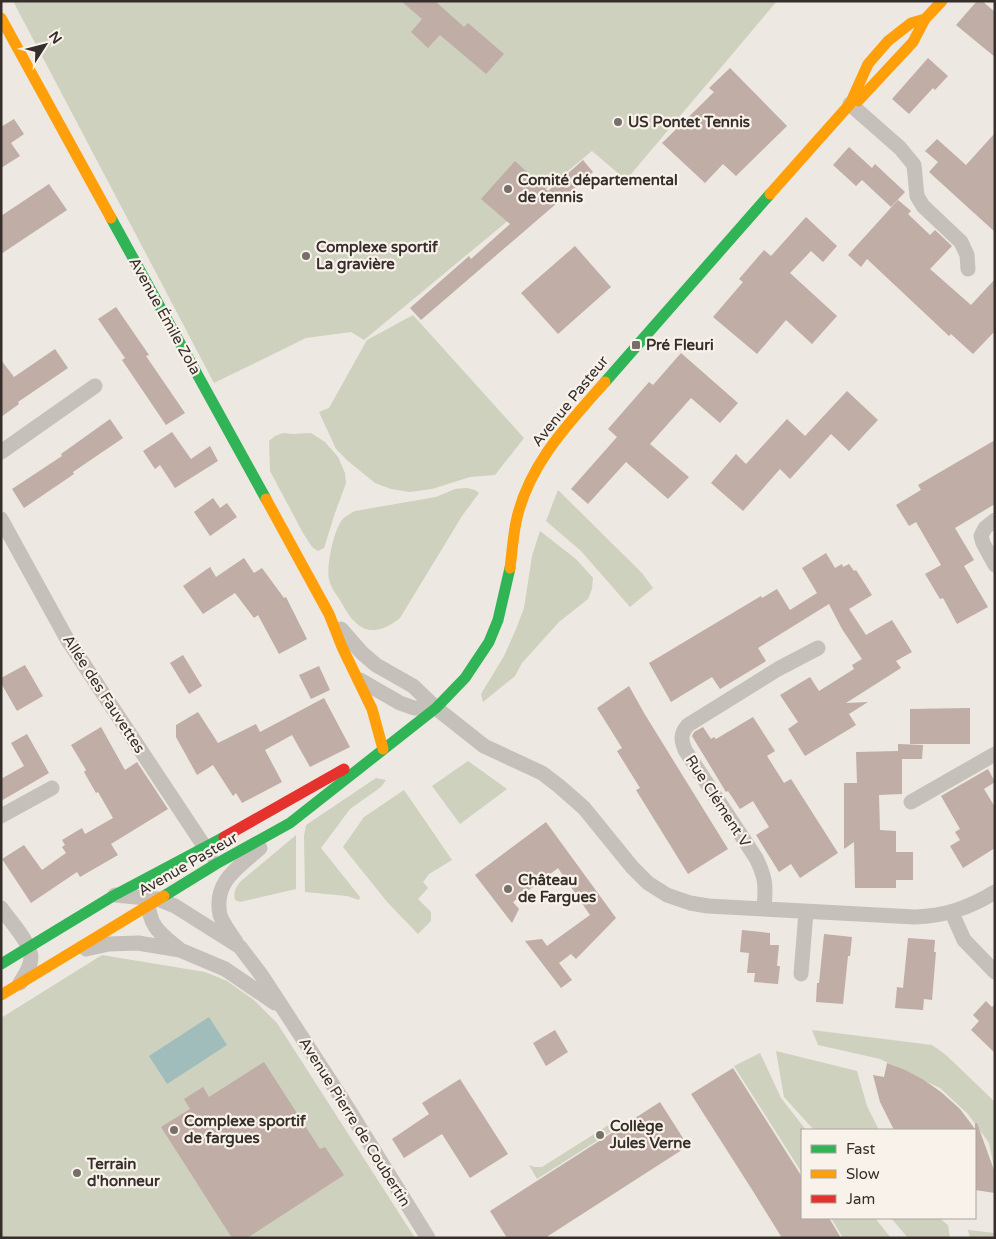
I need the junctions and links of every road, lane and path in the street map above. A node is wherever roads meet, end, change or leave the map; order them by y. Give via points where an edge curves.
1 (942, 1) edge
2 (1, 18) edge
3 (925, 19) junction
4 (850, 104) junction
5 (968, 269) dead end
6 (95, 386) dead end
7 (1, 452) edge
8 (1, 519) edge
9 (995, 520) edge
10 (995, 564) edge
11 (329, 614) junction
12 (818, 648) dead end
13 (359, 679) junction
14 (436, 708) junction
15 (383, 749) junction
16 (995, 754) edge
17 (52, 788) dead end
18 (911, 802) dead end
19 (1, 816) edge
20 (290, 823) junction
21 (200, 851) junction
22 (216, 864) junction
23 (995, 892) edge
24 (115, 895) junction
25 (151, 900) junction
26 (1, 908) edge
27 (764, 908) junction
28 (806, 912) junction
29 (952, 913) junction
30 (28, 946) junction
31 (240, 948) junction
32 (180, 950) junction
33 (70, 954) junction
34 (1, 965) edge
35 (44, 970) joint
36 (995, 972) edge
37 (801, 974) dead end
38 (23, 979) junction
39 (1, 995) edge
40 (281, 1006) junction
41 (428, 1238) edge

1 - 3 main road, Avenue Pasteur
2 - 11 main road, Avenue Émile Zola
3 - 4 main road, Avenue Pasteur via 913,42 858,101
3 - 4 main road, Avenue Pasteur via 911,23 883,46 868,64
4 - 5 street via 914,165 917,196 961,242 968,255
4 - 14 main road, Avenue Pasteur via 573,416 544,455 531,479 516,522 498,620 489,642 465,678
6 - 7 street
8 - 21 street, Allée des Fauvettes via 67,639
9 - 10 street via 981,536
11 - 13 main road, Avenue Émile Zola
11 - 14 street, Avenue Émile Zola via 362,653 413,686
12 - 27 street, Rue Clément V via 778,669 688,726 683,730 681,739 759,865 766,882
13 - 14 street via 400,703 414,708
13 - 15 main road, Avenue Émile Zola via 378,724
14 - 15 main road, Avenue Pasteur
14 - 27 street, Avenue Émile Zola via 484,746 542,773 559,786 584,808 632,867 667,895 708,906
15 - 20 main road, Avenue Pasteur
15 - 21 main road, Avenue Pasteur via 303,790
16 - 18 street
17 - 19 street
20 - 22 main road, Avenue Pasteur
20 - 31 street, Avenue Pierre de Coubertin via 234,869 222,884 220,915
21 - 22 street, Allée des Fauvettes
21 - 24 main road, Avenue Pasteur
21 - 25 street via 155,882 150,889
22 - 25 main road, Avenue Pasteur
23 - 29 street, Avenue Émile Zola
24 - 25 street, Avenue Pierre de Coubertin
24 - 30 main road, Avenue Pasteur
25 - 31 street, Avenue Pierre de Coubertin via 175,906
25 - 32 street, Avenue Pierre de Coubertin via 150,917 154,926
25 - 33 main road, Avenue Pasteur
26 - 30 street
27 - 28 street, Avenue Émile Zola
28 - 29 street, Avenue Émile Zola via 914,917
28 - 37 street
29 - 36 street via 964,940
30 - 34 main road, Avenue Pasteur
30 - 38 street via 29,968
31 - 40 street, Avenue Pierre de Coubertin
32 - 33 street, Avenue Pierre de Coubertin via 138,943 110,944
32 - 40 street, Avenue Pierre de Coubertin via 225,969
33 - 35 main road, Avenue Pasteur
34 - 38 street via 6,973
35 - 38 street
38 - 39 main road
40 - 41 street, Avenue Pierre de Coubertin

